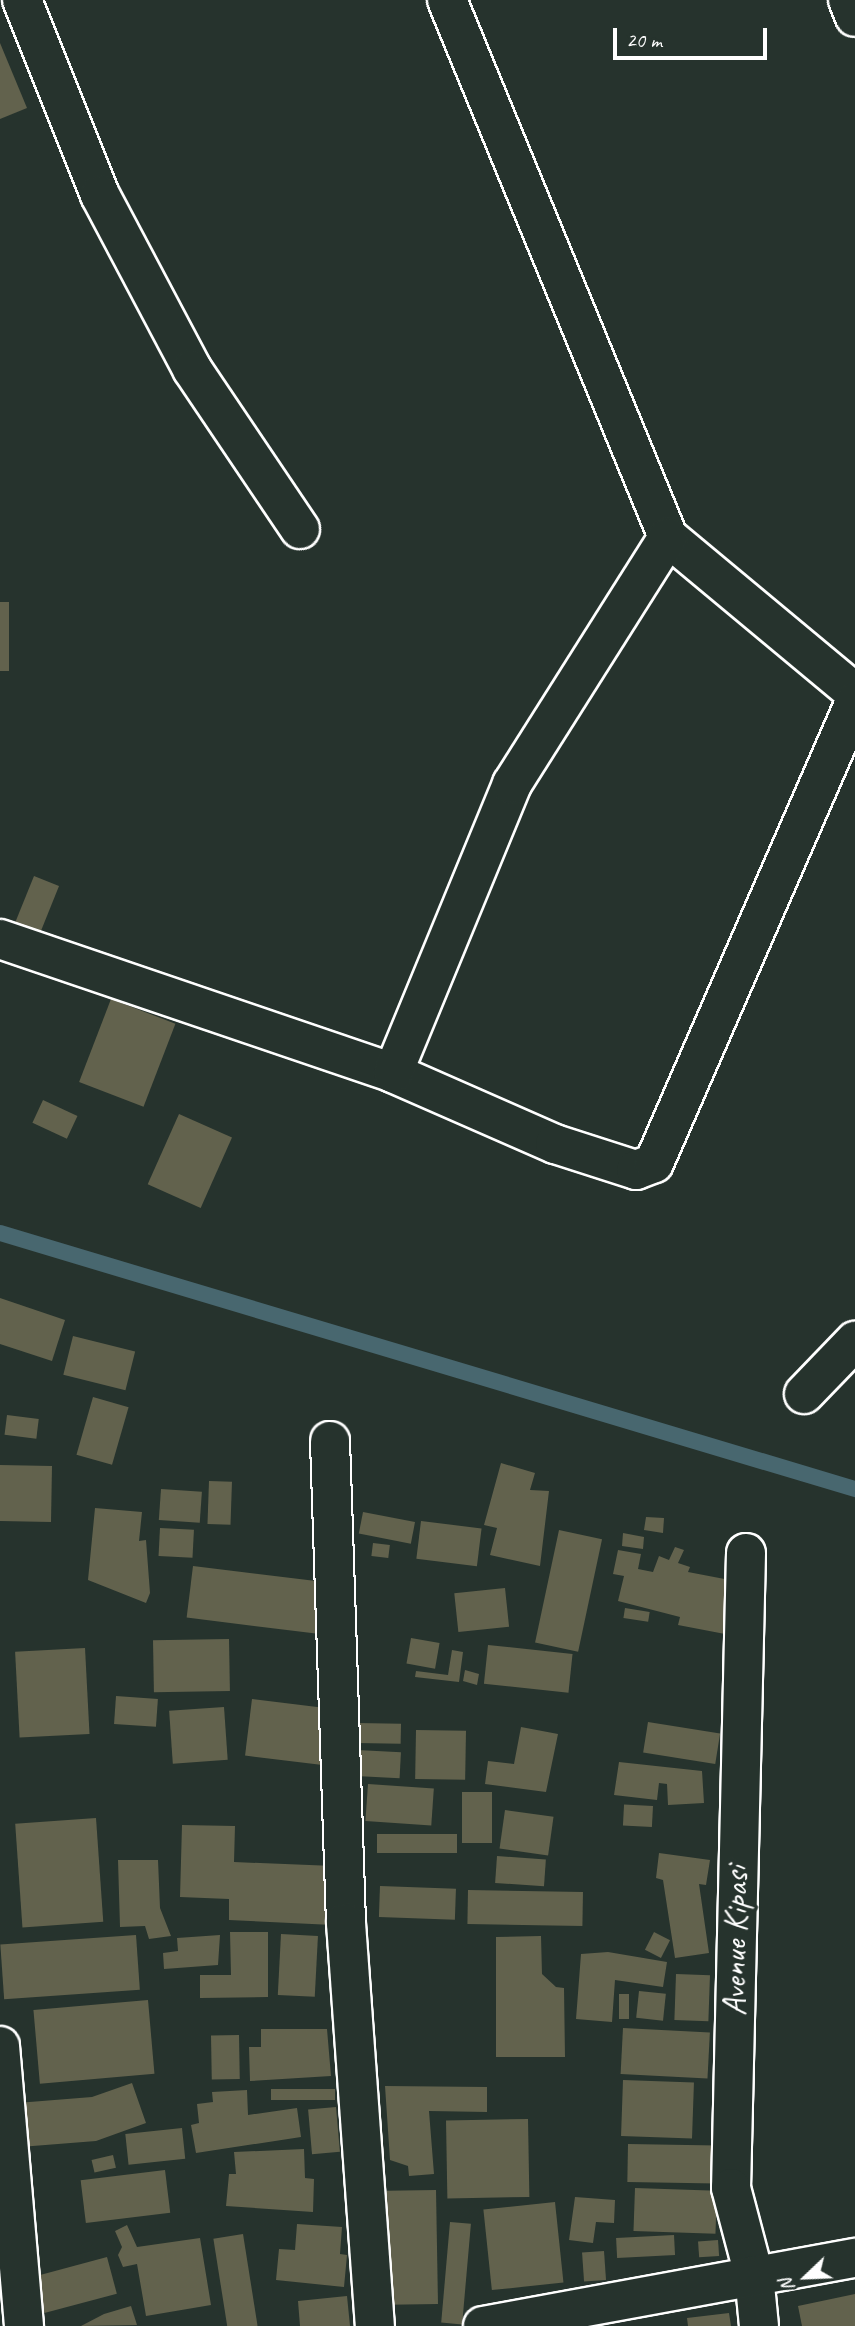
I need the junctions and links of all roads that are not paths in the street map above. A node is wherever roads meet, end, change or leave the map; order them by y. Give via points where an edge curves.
1 (22, 0) edge
2 (447, 0) edge
3 (848, 0) edge
4 (855, 17) edge
5 (300, 529) dead end
6 (668, 537) junction
7 (855, 693) edge
8 (855, 702) edge
9 (0, 939) edge
10 (393, 1073) junction
11 (855, 1341) edge
12 (804, 1394) dead end
13 (330, 1441) dead end
14 (746, 1553) dead end
15 (0, 2046) edge
16 (855, 2258) edge
17 (754, 2275) junction
18 (24, 2326) edge
19 (375, 2326) edge
20 (483, 2326) edge
21 (759, 2326) edge

1 - 5 street via 100,195 192,369
2 - 6 street
3 - 4 street
6 - 7 street
6 - 10 street via 512,784
8 - 10 street via 654,1163 636,1170 613,1166
9 - 10 street
11 - 12 street
13 - 19 street via 346,1923
14 - 17 street, Avenue Kipasi via 731,2188
15 - 18 street
16 - 17 street
17 - 20 street
17 - 21 street, Avenue Kipasi

